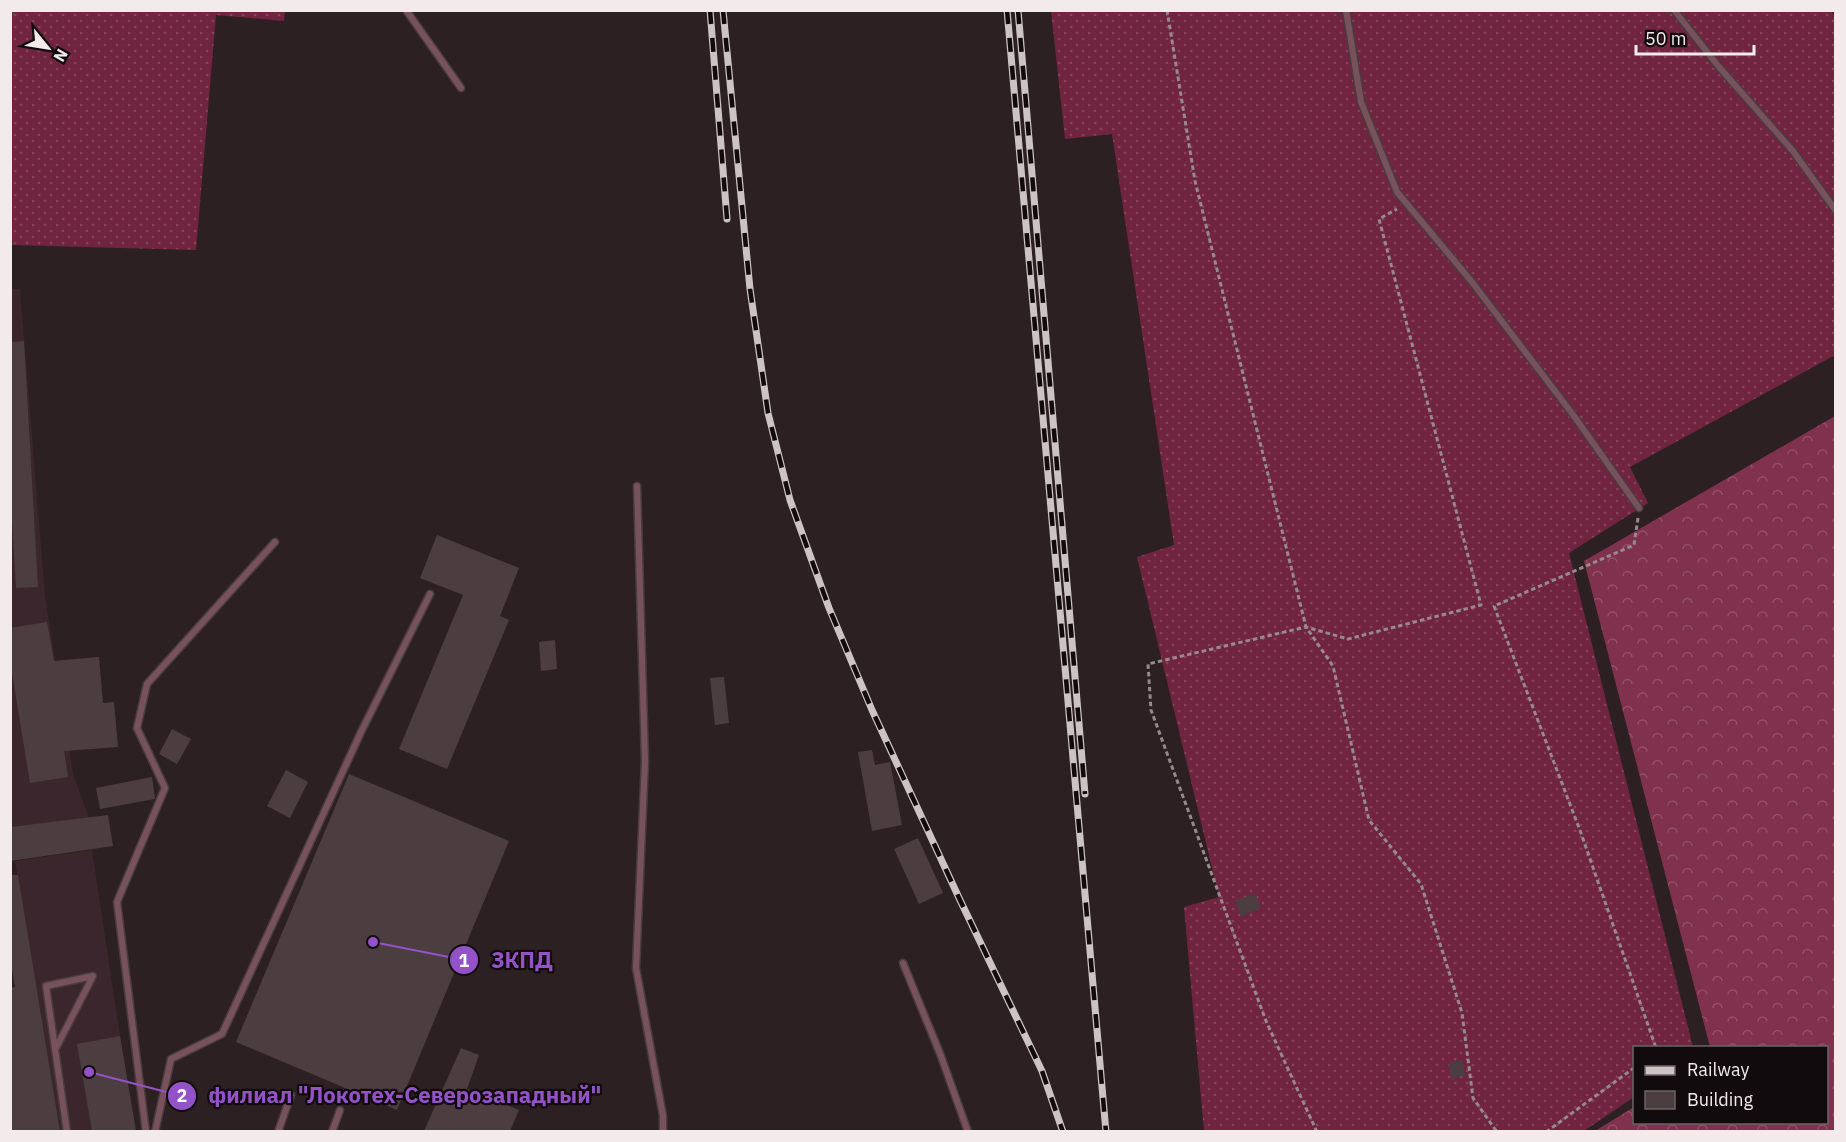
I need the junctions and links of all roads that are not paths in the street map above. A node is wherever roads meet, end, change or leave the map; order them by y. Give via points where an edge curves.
1 (406, 10) edge
2 (1346, 10) edge
3 (1674, 10) edge
4 (460, 88) dead end
5 (1836, 211) edge
6 (637, 486) dead end
7 (1639, 508) road end
8 (275, 542) dead end
9 (430, 594) dead end
10 (903, 963) dead end
11 (55, 1050) junction
12 (291, 1095) dead end
13 (339, 1110) dead end
14 (67, 1131) edge
15 (146, 1131) edge
16 (155, 1131) edge
17 (278, 1131) edge
18 (332, 1131) edge
19 (663, 1131) edge
20 (968, 1131) edge

1 - 4 lane
2 - 7 lane via 1361,102 1397,192 1485,299
3 - 5 lane via 1793,151
6 - 19 lane via 645,761 636,968
8 - 15 lane via 147,684 137,728 165,788 117,902
9 - 16 lane via 361,732 222,1034 171,1059
10 - 20 lane
11 - 11 lane via 46,986 93,976 61,1039
11 - 14 lane
12 - 17 lane
13 - 18 lane

